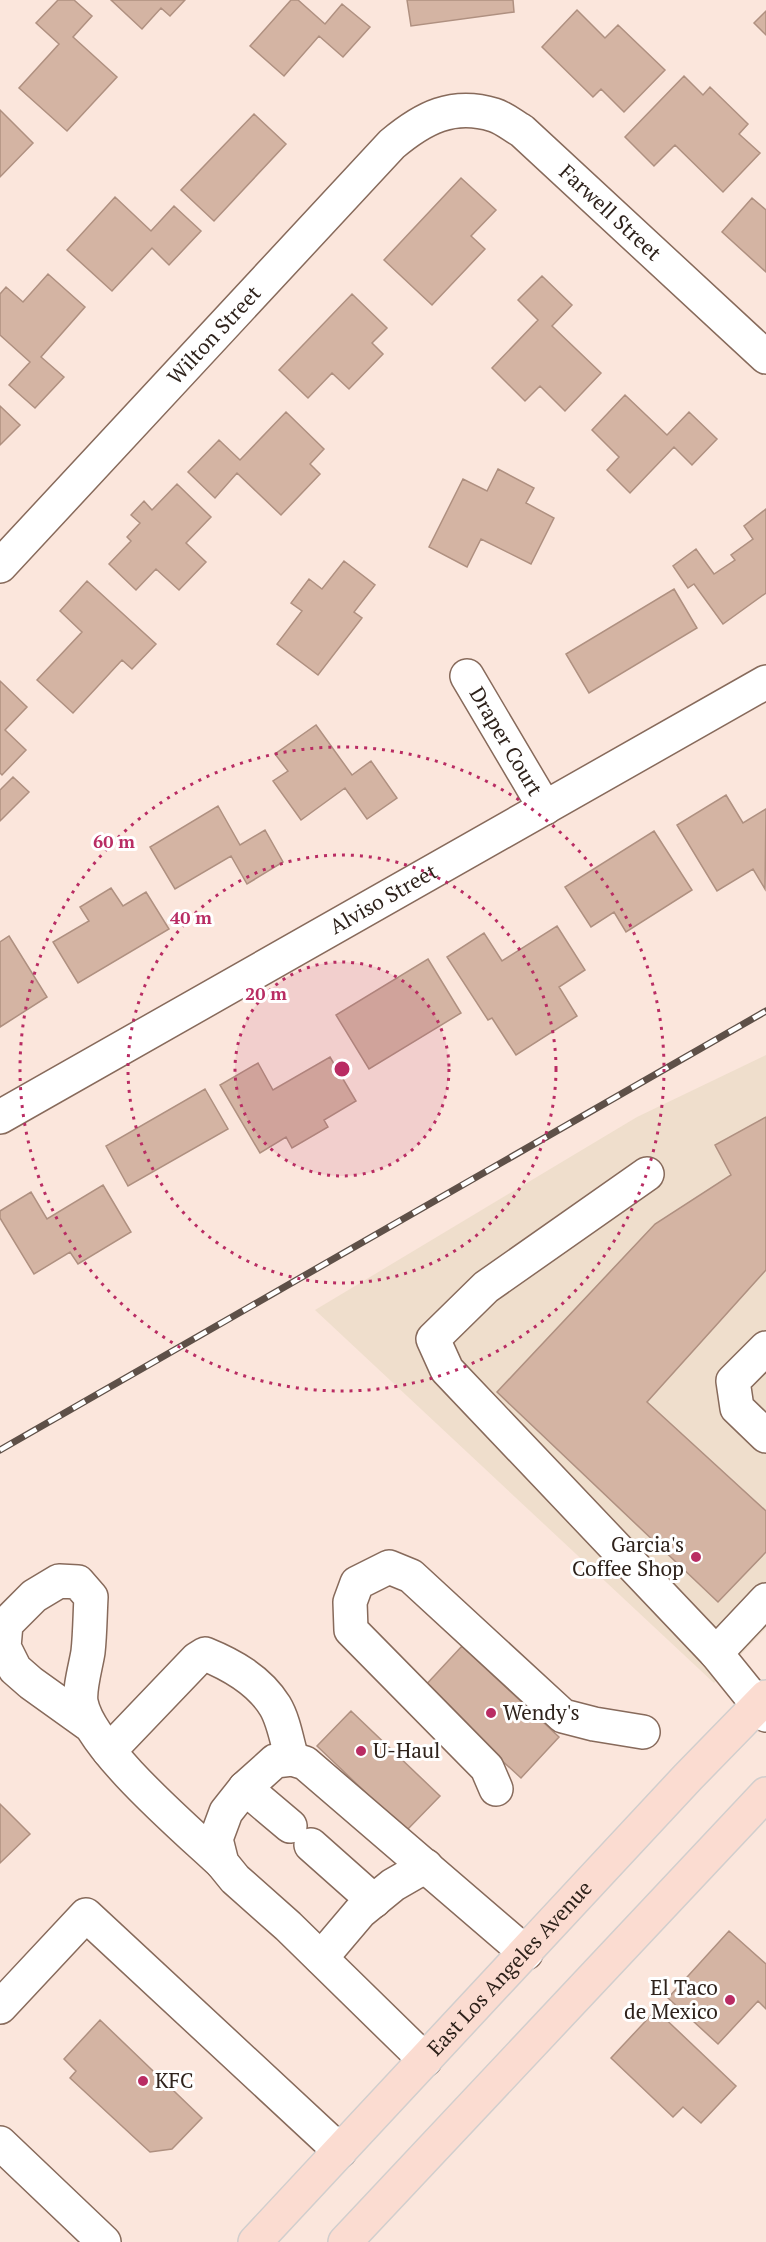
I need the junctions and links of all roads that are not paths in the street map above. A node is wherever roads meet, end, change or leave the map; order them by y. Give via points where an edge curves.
1 (436, 115) joint
2 (766, 357) edge
3 (0, 566) edge
4 (466, 676) dead end
5 (766, 682) edge
6 (545, 808) junction
7 (0, 1117) edge
8 (647, 1174) dead end
9 (766, 1348) edge
10 (766, 1436) edge
11 (766, 1600) edge
12 (716, 1653) junction
13 (764, 1706) edge
14 (643, 1732) dead end
15 (292, 1759) junction
16 (245, 1788) junction
17 (496, 1789) dead end
18 (766, 1794) edge
19 (222, 1863) junction
20 (426, 1866) junction
21 (374, 1901) junction
22 (526, 1953) junction
23 (321, 1958) junction
24 (0, 2007) edge
25 (426, 2060) junction
26 (0, 2143) edge
27 (340, 2151) junction
28 (104, 2242) edge
29 (255, 2242) edge
30 (345, 2242) edge

1 - 2 street, Farwell Street via 466,110 496,115 522,131
1 - 3 street, Wilton Street via 412,127 392,144
4 - 6 street, Draper Court
5 - 6 street, Alviso Street
6 - 7 street, Alviso Street
8 - 12 street via 486,1287 433,1339 447,1370
9 - 10 street via 733,1381 737,1408
11 - 12 street
12 - 13 street
13 - 22 main road, East Los Angeles Avenue via 688,1777
14 - 17 street via 563,1716 411,1576 389,1567 357,1583 350,1602 351,1630 487,1768
15 - 16 street via 275,1761
15 - 19 street via 274,1706 252,1680 227,1662 205,1654 100,1738 147,1792
15 - 20 street via 305,1763
16 - 19 street via 226,1812 216,1839
16 - 21 street
18 - 30 main road
19 - 23 street
20 - 21 street
20 - 22 street
21 - 23 street
22 - 25 main road, East Los Angeles Avenue
23 - 25 street
24 - 27 street via 86,1915
25 - 27 main road, East Los Angeles Avenue
26 - 28 street
27 - 29 main road, East Los Angeles Avenue

